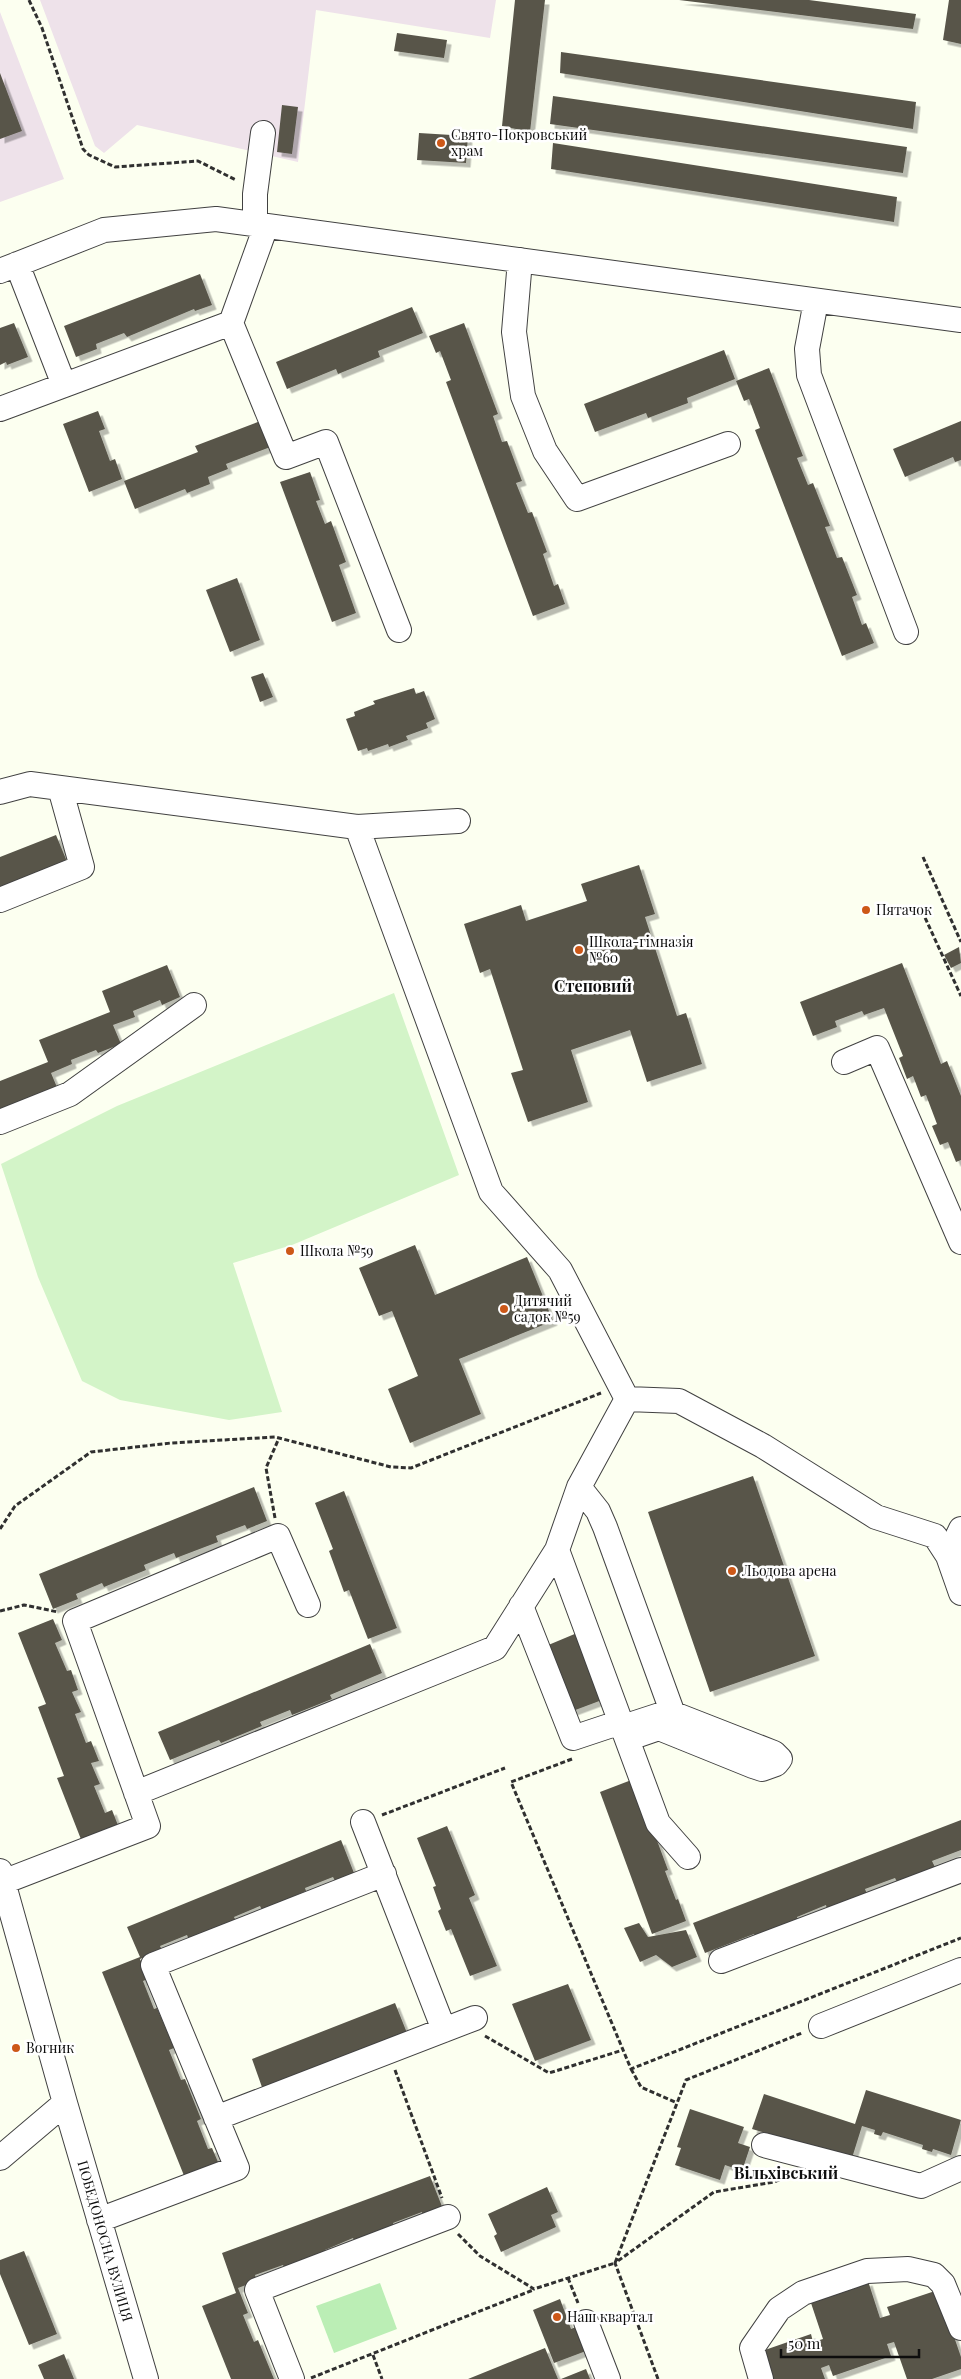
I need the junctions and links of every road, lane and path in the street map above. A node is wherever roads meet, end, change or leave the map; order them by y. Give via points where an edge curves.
1 (29, 0) edge
2 (263, 133) dead end
3 (255, 194) junction
4 (260, 225) junction
5 (520, 260) junction
6 (9, 267) edge
7 (816, 301) junction
8 (961, 320) edge
9 (231, 323) junction
10 (64, 385) junction
11 (0, 409) edge
12 (728, 444) dead end
13 (399, 630) dead end
14 (906, 632) dead end
15 (60, 788) junction
16 (0, 792) edge
17 (458, 821) dead end
18 (357, 827) junction
19 (922, 857) dead end
20 (0, 900) edge
21 (922, 911) dead end
22 (961, 942) edge
23 (961, 996) edge
24 (194, 1005) dead end
25 (844, 1062) dead end
26 (0, 1122) edge
27 (961, 1242) edge
28 (627, 1399) junction
29 (279, 1438) junction
30 (584, 1478) junction
31 (0, 1529) edge
32 (961, 1529) edge
33 (278, 1536) junction
34 (557, 1550) junction
35 (948, 1556) junction
36 (961, 1593) edge
37 (308, 1605) dead end
38 (521, 1606) junction
39 (0, 1611) edge
40 (83, 1618) junction
41 (624, 1729) junction
42 (505, 1768) dead end
43 (511, 1782) dead end
44 (136, 1793) junction
45 (363, 1822) joint
46 (688, 1857) dead end
47 (961, 1870) edge
48 (384, 1874) junction
49 (2, 1877) edge
50 (961, 1938) edge
51 (721, 1961) dead end
52 (961, 1970) edge
53 (461, 2024) junction
54 (821, 2026) joint
55 (404, 2046) junction
56 (623, 2050) junction
57 (631, 2069) junction
58 (65, 2103) junction
59 (677, 2103) junction
60 (216, 2118) junction
61 (764, 2145) dead end
62 (0, 2158) edge
63 (827, 2161) junction
64 (961, 2168) edge
65 (448, 2217) junction
66 (99, 2220) junction
67 (615, 2263) junction
68 (568, 2278) junction
69 (534, 2289) junction
70 (586, 2322) joint
71 (961, 2328) edge
72 (373, 2355) junction
73 (146, 2379) edge
74 (292, 2379) edge
75 (310, 2379) edge
76 (382, 2379) edge
77 (608, 2379) edge
78 (658, 2379) edge
79 (761, 2379) edge

1 - 3 path via 42,28 82,149 115,167 198,161 228,174
2 - 3 street
3 - 4 street
4 - 5 street
4 - 6 street via 216,219 104,230
4 - 9 street
5 - 7 street
5 - 12 street via 514,332 523,396 545,451 577,499
6 - 10 street
7 - 8 street
7 - 14 street via 807,349 809,375
9 - 10 street
9 - 13 street via 286,457 326,442
10 - 11 street
15 - 16 street via 30,784
15 - 18 street
15 - 20 street via 82,867
17 - 18 street
18 - 28 street via 491,1192 560,1270
19 - 22 path
21 - 23 path
24 - 26 street via 70,1094
25 - 27 street via 877,1048
28 - 29 path via 604,1392 410,1468 391,1467
28 - 30 street
28 - 35 street via 679,1401 763,1446 876,1517 935,1536
29 - 31 path via 171,1443 91,1452 15,1506
29 - 33 path via 266,1468
30 - 34 street
30 - 41 street via 680,1723 659,1728
32 - 35 street
33 - 37 street
33 - 40 street
34 - 38 street
34 - 41 street
35 - 36 street
38 - 41 street via 573,1738
38 - 44 street via 495,1648
39 - 40 path via 24,1605
40 - 44 street via 75,1621
41 - 46 street via 658,1823
42 - 45 path
43 - 56 path
44 - 49 street via 148,1826
45 - 48 street
47 - 51 street
48 - 53 street
48 - 60 street via 153,1965
49 - 58 street, ПОБЕДОНОСНА ВУЛИЦЯ
50 - 57 path
52 - 54 street
53 - 55 street
53 - 56 path via 549,2073
54 - 59 path via 686,2080
55 - 60 street
55 - 65 path via 391,2061
56 - 57 path
57 - 59 path via 641,2087
58 - 62 street
58 - 66 street, ПОБЕДОНОСНА ВУЛИЦЯ
59 - 67 path
60 - 66 street via 237,2168
61 - 63 street
63 - 64 street via 921,2186
63 - 67 path via 774,2182 714,2192
65 - 69 path via 448,2225 480,2256
65 - 74 street via 257,2290
66 - 73 street, ПОБЕДОНОСНА ВУЛИЦЯ
67 - 68 path
67 - 78 path
68 - 69 path
68 - 70 path
69 - 72 path
70 - 77 street
71 - 79 street via 943,2284 934,2275 908,2269 867,2271 803,2293 779,2309 752,2348
72 - 75 path
72 - 76 path

